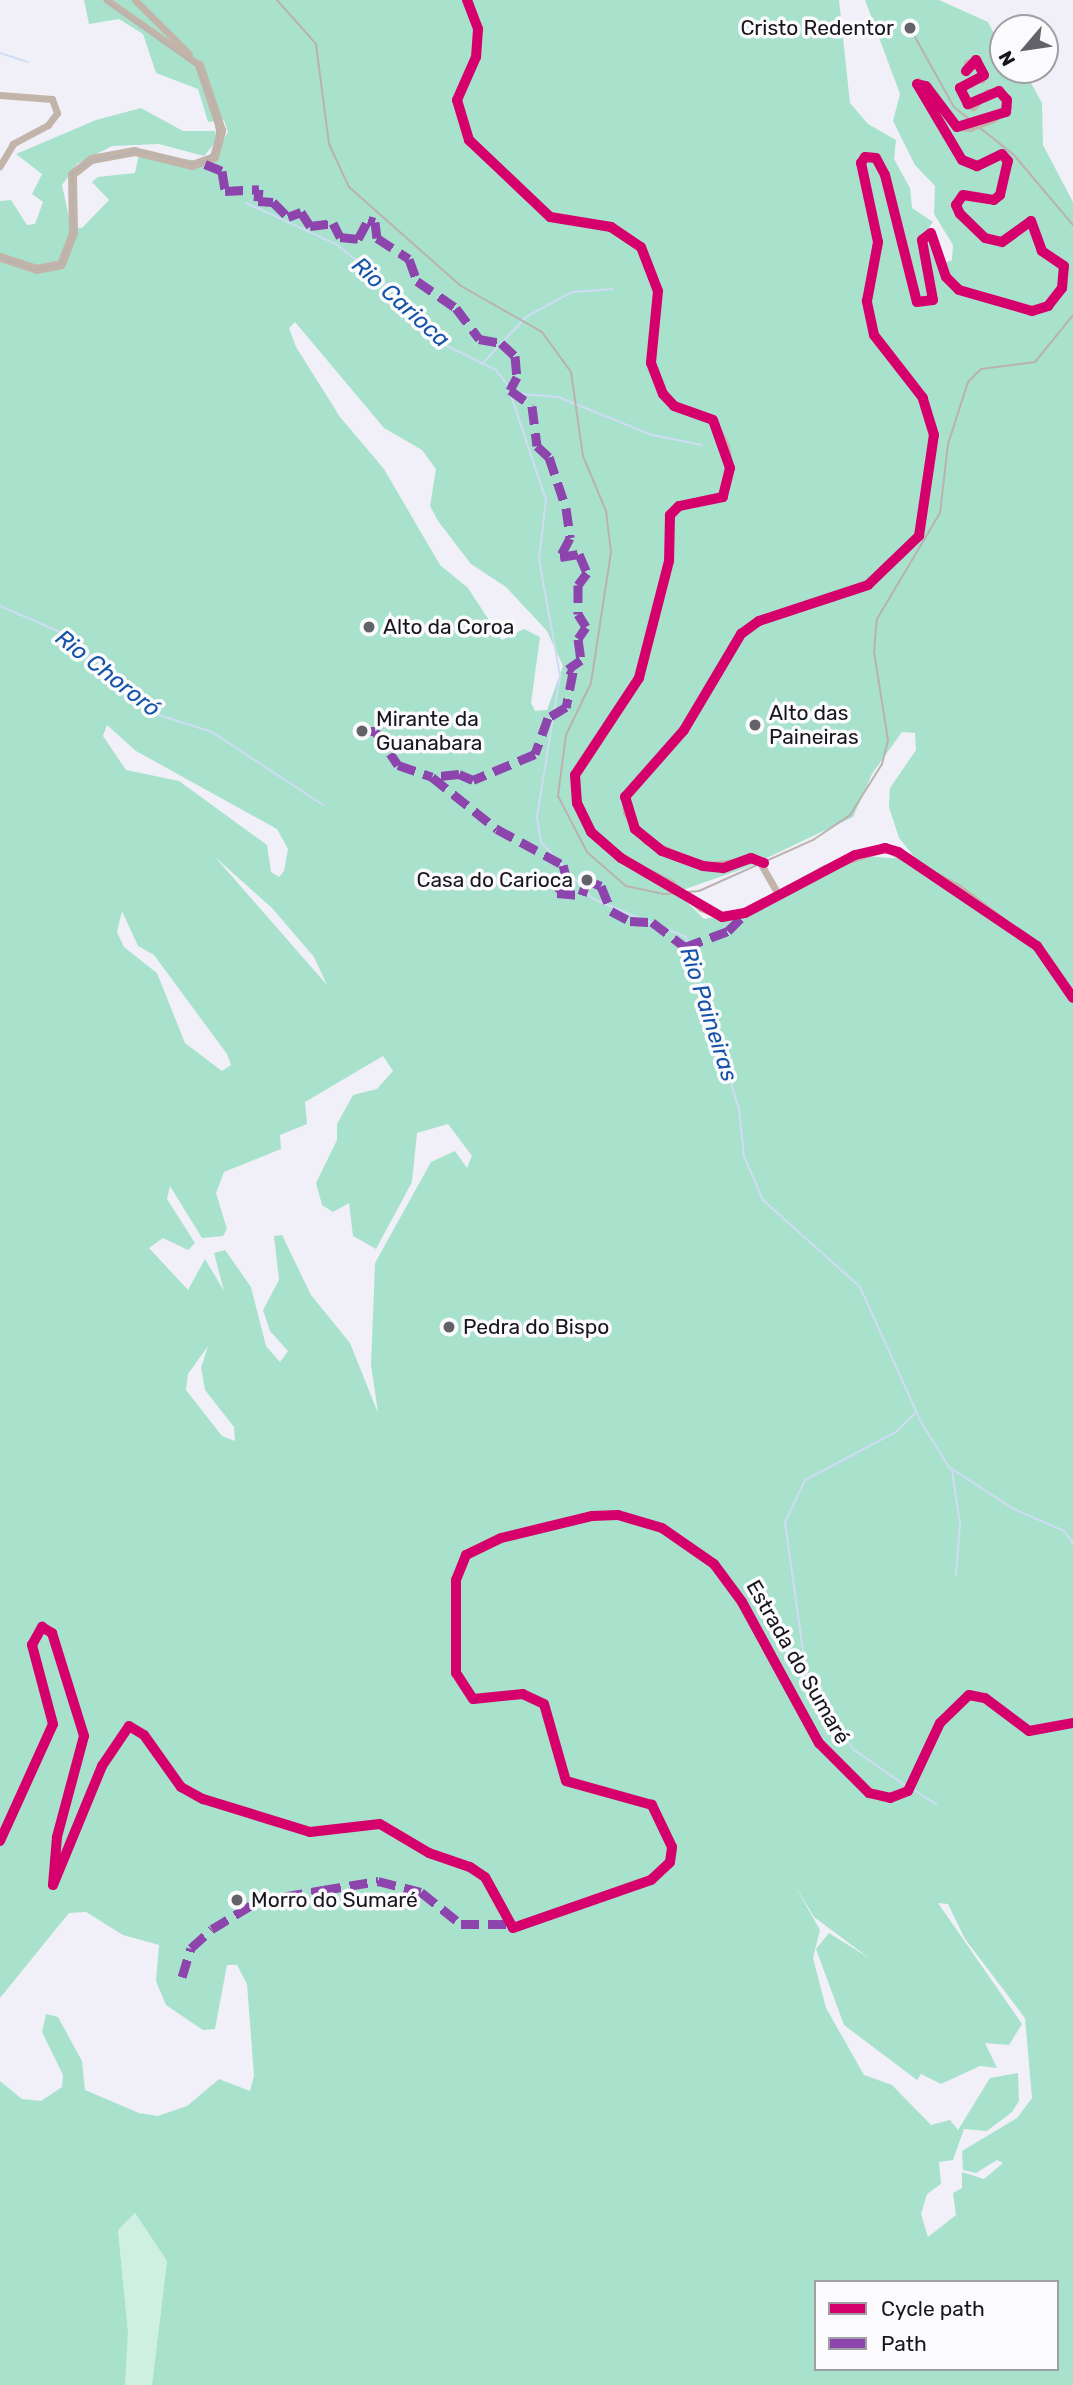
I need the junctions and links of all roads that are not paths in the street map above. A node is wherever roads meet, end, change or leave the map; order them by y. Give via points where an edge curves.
1 (107, 0) edge
2 (135, 0) edge
3 (467, 0) edge
4 (199, 65) junction
5 (966, 71) dead end
6 (982, 80) dead end
7 (960, 88) dead end
8 (0, 95) edge
9 (0, 166) edge
10 (0, 257) edge
11 (778, 894) junction
12 (1073, 998) edge
13 (1073, 1723) edge
14 (0, 1841) edge

1 - 4 street
2 - 4 street
3 - 11 street, bridge via 478,29 476,57 457,100 469,139 550,217 611,227 641,247 658,291 651,363 663,394 674,405 713,420 726,446 730,468 723,497 679,506 670,514 669,561 639,678 575,775 577,803 591,832 621,858 671,883 701,908 726,917
4 - 10 street via 220,130 214,158 192,166 134,151 91,159 72,174 73,232 61,264 36,269
5 - 6 street via 967,63 978,60
7 - 11 street, bridge via 973,107 988,92 1002,93 1008,108 970,128 957,127 918,81 962,160 977,166 1002,154 1008,160 1000,195 994,200 963,195 956,205 960,214 985,238 1002,242 1031,221 1042,251 1063,266 1062,288 1048,306 1032,311 959,290 946,277 930,233 922,240 933,300 917,302 885,175 876,158 865,157 861,163 878,242 867,301 874,335 923,398 934,435 919,536 868,585 759,621 741,634 684,730 625,797 626,812 646,841 703,866 758,859
8 - 9 street via 52,99 57,113 48,125 13,144
11 - 12 street via 855,855 885,848 898,852 1037,946
13 - 14 street, Estrada do Sumaré via 1029,1731 985,1698 969,1695 940,1723 908,1791 890,1798 869,1793 819,1743 742,1602 713,1564 662,1528 618,1515 592,1516 501,1538 466,1555 456,1580 456,1673 473,1699 523,1694 544,1704 559,1770 578,1789 628,1793 652,1805 672,1847 670,1862 651,1880 513,1928 485,1877 470,1867 429,1853 380,1824 310,1832 203,1799 181,1787 144,1735 129,1726 102,1766 53,1885 57,1837 84,1736 52,1633 42,1627 32,1645 52,1724

